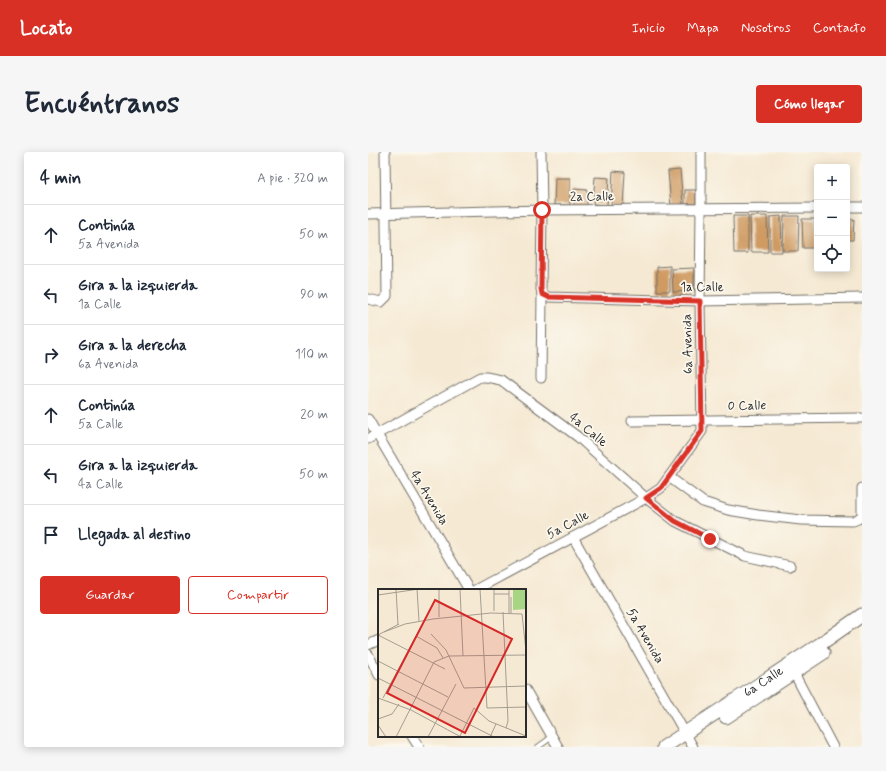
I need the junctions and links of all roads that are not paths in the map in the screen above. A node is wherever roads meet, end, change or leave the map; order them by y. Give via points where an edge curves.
1 (385, 152) edge
2 (541, 152) edge
3 (701, 152) edge
4 (850, 207) edge
5 (862, 207) edge
6 (814, 208) edge
7 (702, 209) junction
8 (542, 210) junction
9 (368, 214) edge
10 (386, 214) junction
11 (542, 294) junction
12 (862, 298) edge
13 (368, 299) edge
14 (700, 301) junction
15 (540, 378) dead end
16 (862, 418) edge
17 (368, 419) edge
18 (702, 420) junction
19 (632, 421) dead end
20 (377, 434) junction
21 (368, 439) edge
22 (669, 477) junction
23 (862, 488) edge
24 (646, 498) junction
25 (862, 515) edge
26 (573, 537) junction
27 (790, 566) dead end
28 (468, 589) edge
29 (477, 589) edge
30 (862, 615) edge
31 (862, 626) edge
32 (378, 640) edge
33 (368, 645) edge
34 (368, 654) edge
35 (378, 673) edge
36 (794, 673) junction
37 (526, 691) edge
38 (413, 737) edge
39 (552, 737) junction
40 (687, 742) edge
41 (419, 747) edge
42 (538, 747) edge
43 (558, 747) edge
44 (664, 747) edge
45 (833, 747) edge

1 - 10 street
2 - 8 street
3 - 7 street, 6a Avenida
4 - 5 street
6 - 7 street, 2a Calle
7 - 8 street, 2a Calle
7 - 14 street, 6a Avenida
8 - 10 street, 2a Calle
8 - 11 street
9 - 10 street, 2a Calle
10 - 13 street via 387,296 381,302
11 - 14 street, 1a Calle via 548,297
11 - 15 street
12 - 14 street, 1a Calle
14 - 18 street, 6a Avenida
16 - 18 street, 0 Calle
17 - 20 street, 4a Avenida
18 - 19 street, 0 Calle
18 - 22 street, 6a Avenida via 702,431
20 - 21 street, 4a Calle
20 - 24 street, 4a Calle via 480,377 494,378 501,380 578,437
20 - 28 street, 4a Avenida
22 - 24 street, 5a Calle via 661,488
22 - 25 street via 703,502 758,516 854,521
23 - 25 street
24 - 26 street, 5a Calle
24 - 27 street, 4a Calle via 675,521 745,556
26 - 29 street, 5a Calle
26 - 40 street, 5a Avenida
30 - 40 main road, 6a Calle
31 - 36 main road, 6a Calle
32 - 33 street
34 - 35 street
36 - 40 main road, 6a Calle
36 - 45 street
37 - 39 street
38 - 41 street
39 - 42 lane
39 - 43 street
40 - 44 main road, 6a Calle

